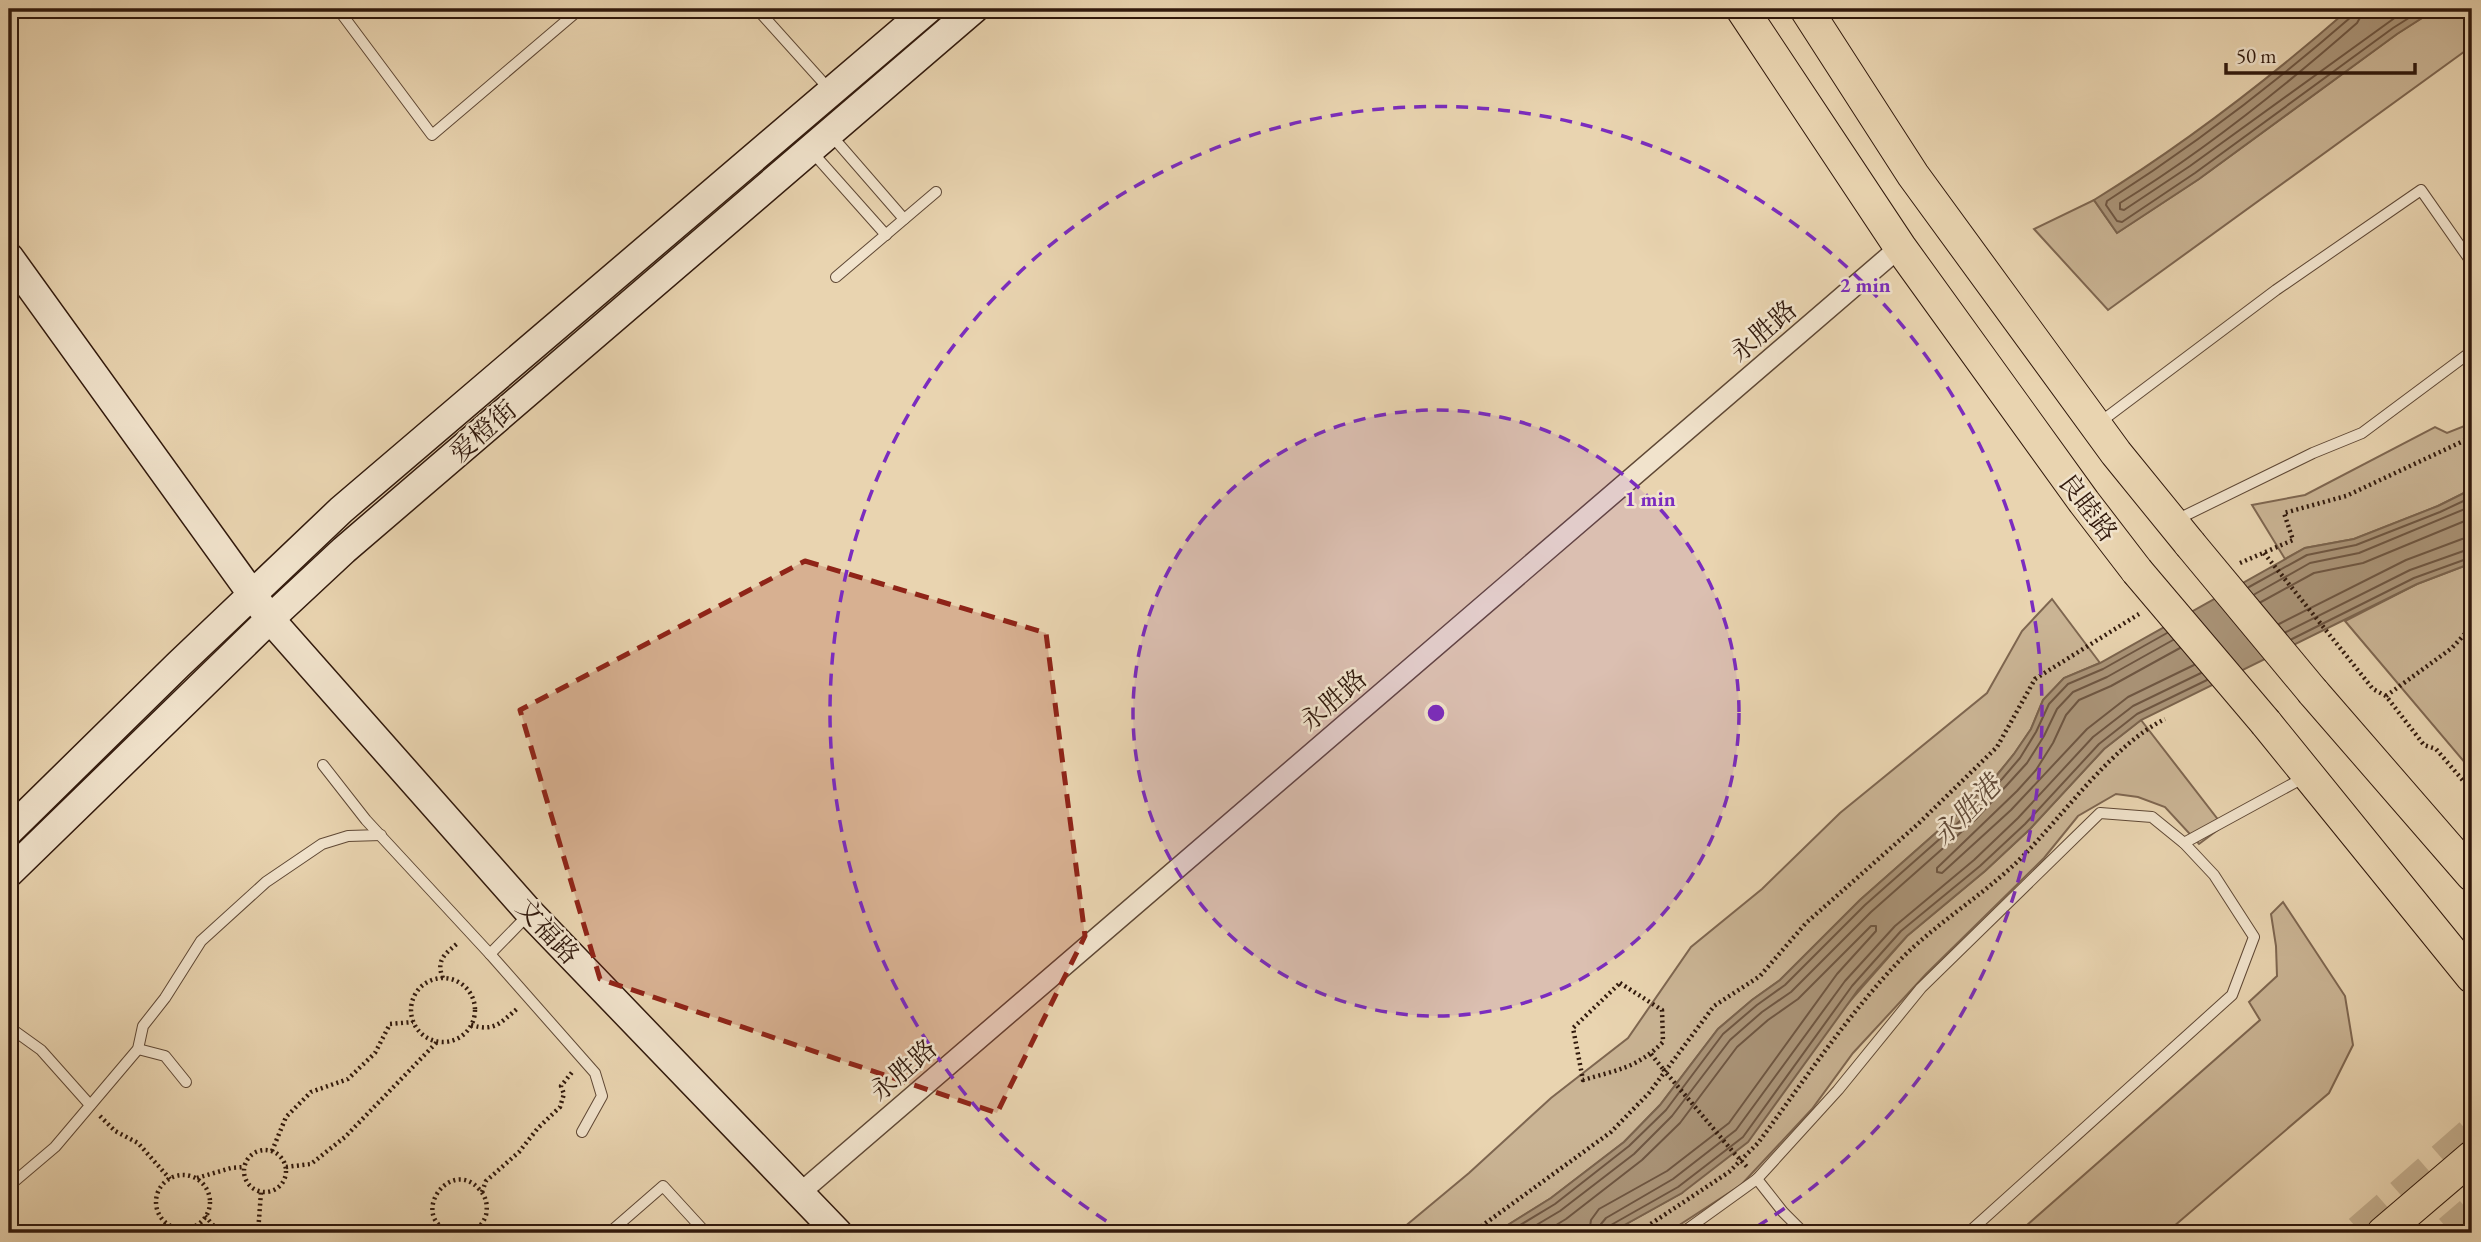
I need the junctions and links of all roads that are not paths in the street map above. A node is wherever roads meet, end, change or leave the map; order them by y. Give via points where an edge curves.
1 (338, 9) edge
2 (580, 9) edge
3 (757, 9) edge
4 (928, 9) edge
5 (974, 9) edge
6 (1742, 9) edge
7 (1806, 9) edge
8 (831, 92) junction
9 (820, 141) junction
10 (936, 192) dead end
11 (904, 219) junction
12 (886, 235) junction
13 (1900, 247) junction
14 (9, 257) edge
15 (2472, 263) edge
16 (836, 277) dead end
17 (2472, 351) edge
18 (2096, 425) junction
19 (2181, 533) junction
20 (252, 594) junction
21 (270, 619) junction
22 (323, 765) dead end
23 (2308, 775) junction
24 (9, 831) edge
25 (381, 835) junction
26 (2184, 843) junction
27 (9, 873) edge
28 (2472, 875) edge
29 (530, 914) junction
30 (490, 954) junction
31 (2472, 977) edge
32 (9, 1027) edge
33 (138, 1049) junction
34 (186, 1082) dead end
35 (90, 1105) junction
36 (582, 1132) dead end
37 (2472, 1157) edge
38 (1757, 1179) junction
39 (9, 1186) edge
40 (800, 1193) junction
41 (609, 1233) edge
42 (706, 1233) edge
43 (838, 1233) edge
44 (1682, 1233) edge
45 (1804, 1233) edge
46 (1968, 1233) edge
47 (2383, 1233) edge

1 - 2 lane via 432,135
3 - 8 lane
4 - 8 street, 爱橙街
5 - 9 street, 爱橙街
6 - 13 main road, 良睦路
7 - 18 main road via 1913,175
8 - 20 street, 爱橙街 via 341,510
9 - 11 lane
9 - 12 lane
9 - 21 street, 爱橙街 via 344,550
10 - 11 lane
11 - 12 lane
12 - 16 lane
13 - 23 main road, 良睦路, bridge via 2137,571
13 - 40 street, 永胜路
14 - 20 street, 文福路
15 - 18 lane via 2421,190 2276,290
17 - 19 lane via 2362,433 2313,453
18 - 19 main road
19 - 28 main road, bridge
20 - 21 street, 文福路
20 - 24 street, 爱橙街
21 - 27 street, 爱橙街
21 - 29 street, 文福路
22 - 25 lane
23 - 26 lane
23 - 31 main road, 良睦路
25 - 30 lane
25 - 33 lane via 348,836 322,844 266,882 201,941 143,1026
26 - 38 lane via 2152,817 2100,813 1921,988
26 - 46 lane via 2214,875 2254,937 2232,995
29 - 30 lane
29 - 40 street, 文福路
30 - 36 lane via 595,1073 602,1096
32 - 35 lane via 41,1050
33 - 34 lane via 165,1056
33 - 35 lane
35 - 39 lane via 55,1147
37 - 47 main road
38 - 44 lane
38 - 45 lane
40 - 43 street, 文福路
41 - 42 lane via 663,1186

